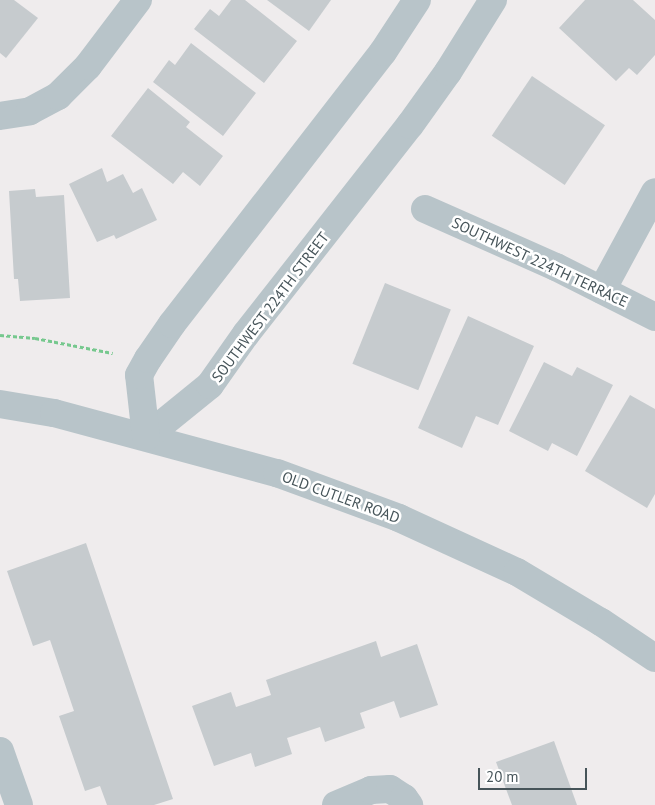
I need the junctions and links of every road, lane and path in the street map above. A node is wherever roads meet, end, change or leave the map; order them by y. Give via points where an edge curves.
1 (138, 0) edge
2 (417, 0) edge
3 (493, 0) edge
4 (7, 116) edge
5 (655, 192) edge
6 (424, 209) dead end
7 (602, 290) junction
8 (655, 317) edge
9 (0, 336) edge
10 (113, 353) dead end
11 (0, 404) edge
12 (146, 437) junction
13 (655, 658) edge
14 (0, 751) edge
15 (19, 805) edge
16 (336, 805) edge
17 (409, 805) edge

1 - 4 street via 70,85 43,105
2 - 12 street via 383,52 148,359 139,375
3 - 12 street, SOUTHWEST 224TH STREET via 410,125 246,334 210,385
5 - 7 street
6 - 7 street, SOUTHWEST 224TH TERRACE via 521,250
7 - 8 street, SOUTHWEST 224TH TERRACE
9 - 10 path via 35,338
11 - 12 street, OLD CUTLER ROAD via 54,413
12 - 13 street, OLD CUTLER ROAD via 277,474 433,532 543,587
14 - 15 street
16 - 17 street via 371,790 390,789

